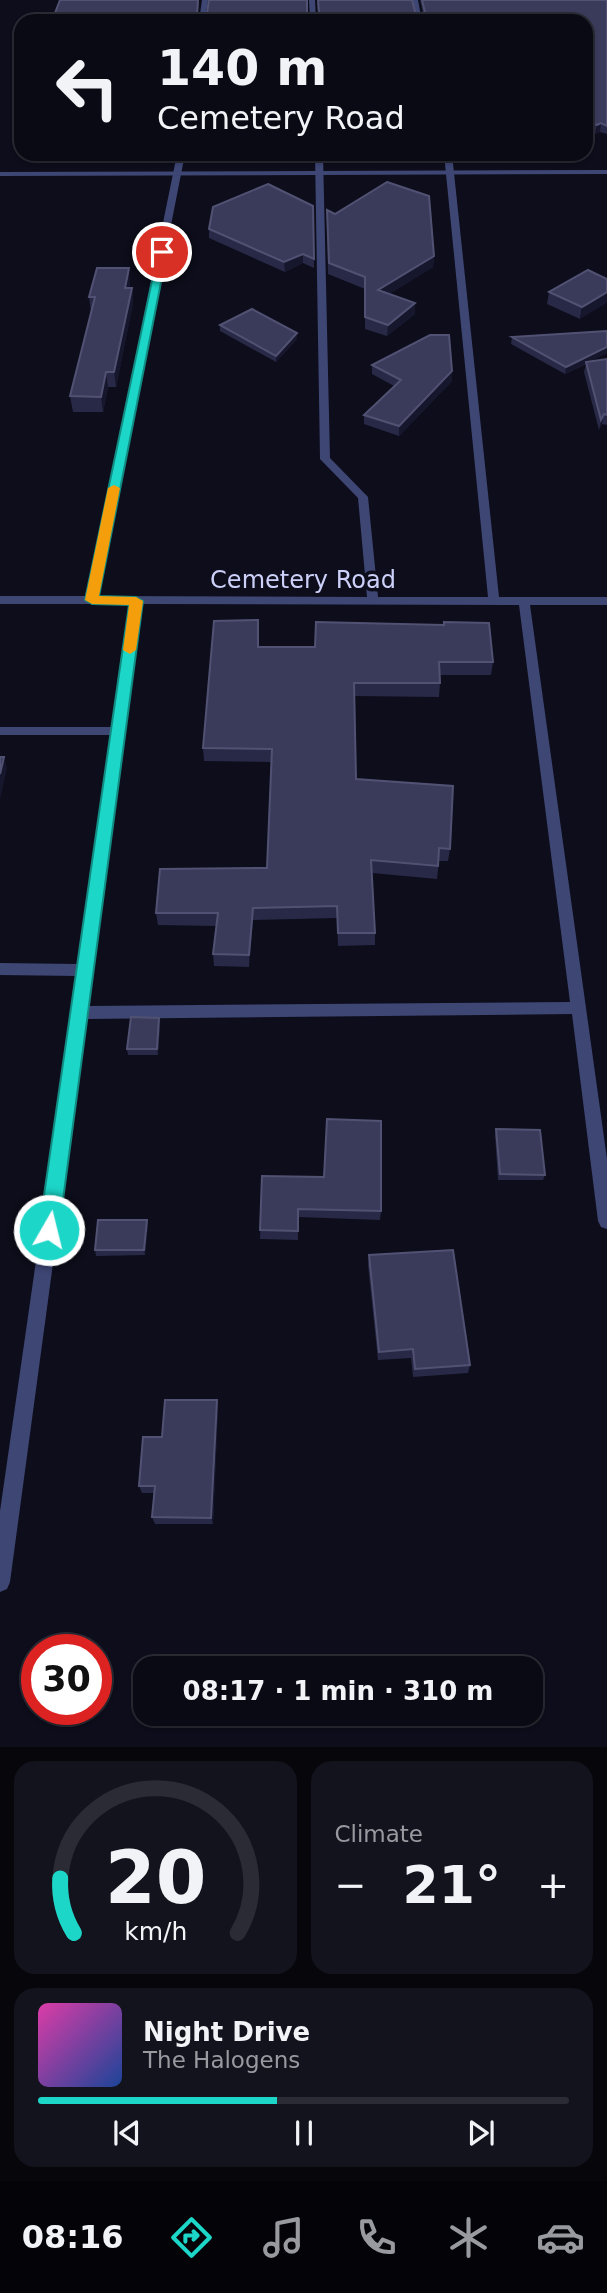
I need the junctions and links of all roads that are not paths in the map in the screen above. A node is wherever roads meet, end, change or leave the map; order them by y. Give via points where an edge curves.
1 (180, 161) edge
2 (319, 161) edge
3 (450, 161) edge
4 (179, 172) junction
5 (320, 172) junction
6 (452, 172) junction
7 (607, 172) edge
8 (0, 174) edge
9 (0, 600) edge
10 (92, 600) junction
11 (373, 600) junction
12 (136, 601) junction
13 (494, 601) junction
14 (524, 601) junction
15 (607, 601) edge
16 (0, 730) edge
17 (119, 731) junction
18 (0, 969) edge
19 (85, 970) junction
20 (577, 1008) junction
21 (79, 1013) junction
22 (599, 1108) edge
23 (607, 1221) edge
24 (0, 1582) edge

1 - 4 street
2 - 5 street
3 - 6 street
4 - 5 street
4 - 8 street
4 - 10 street
5 - 6 street
5 - 11 street via 325,459 363,497
6 - 7 street
6 - 13 street
9 - 10 street, Cemetery Road
10 - 12 street, Cemetery Road
11 - 12 street, Cemetery Road
11 - 13 street, Cemetery Road
12 - 17 street
13 - 14 street, Cemetery Road
14 - 15 street, Cemetery Road
14 - 20 street
16 - 17 street
17 - 19 street
18 - 19 street
19 - 21 street
20 - 21 street
20 - 22 street
21 - 24 street
22 - 23 street

